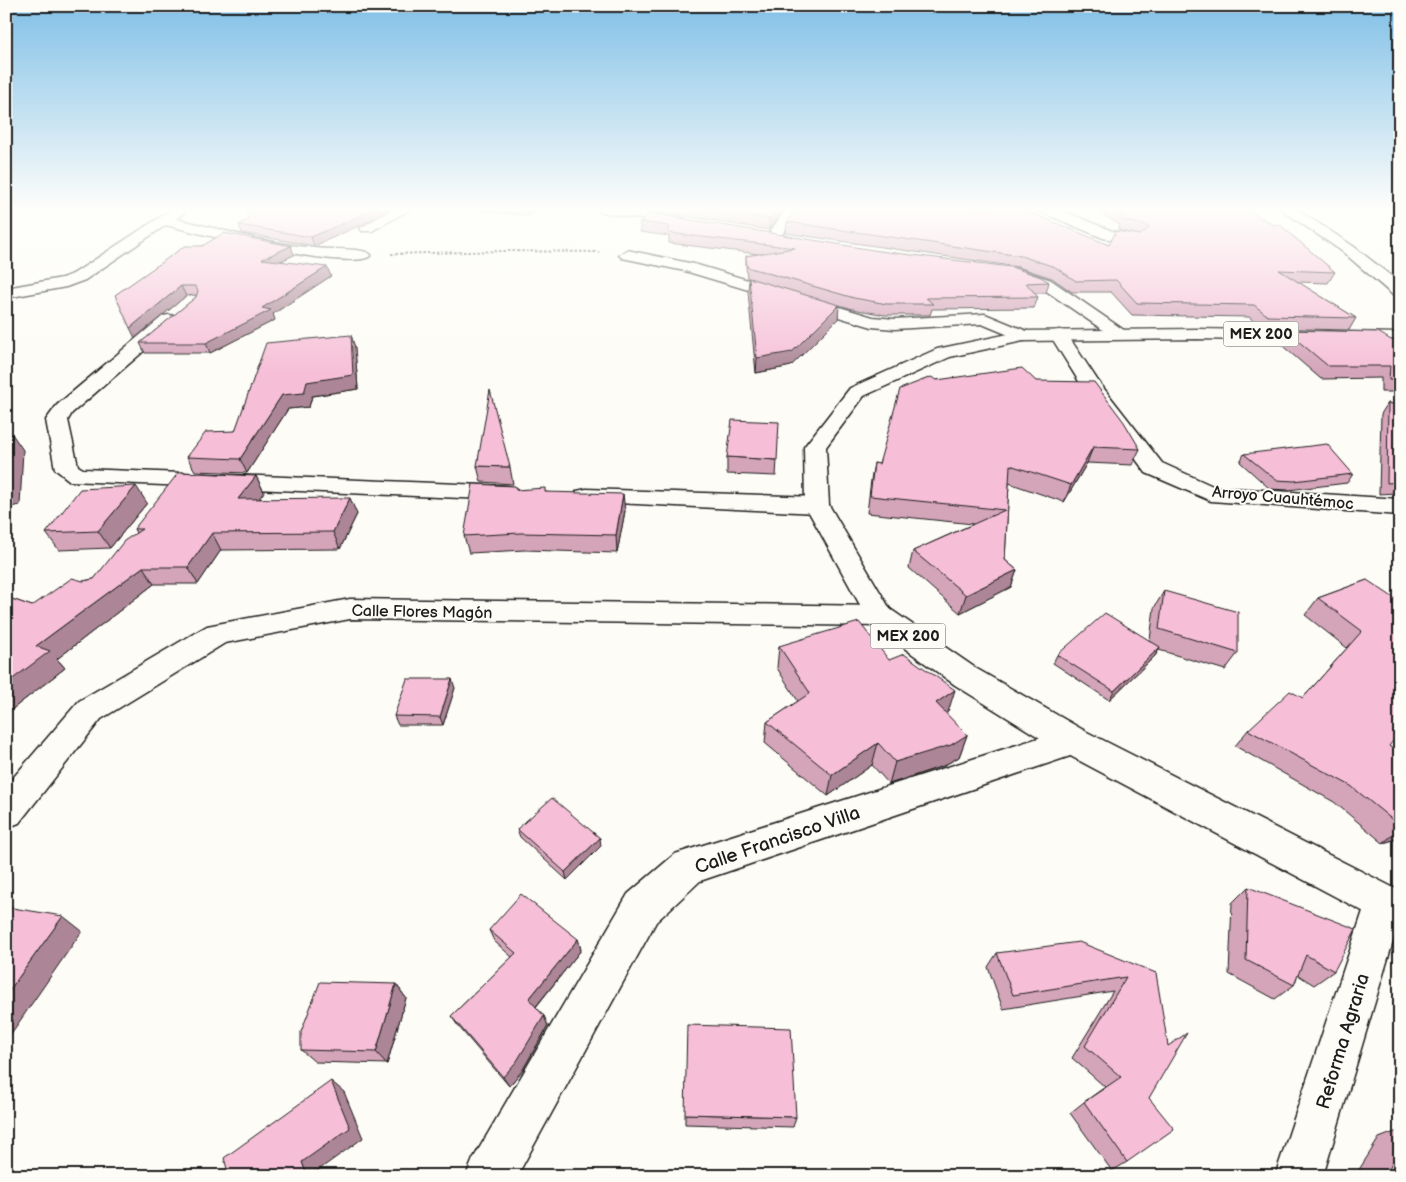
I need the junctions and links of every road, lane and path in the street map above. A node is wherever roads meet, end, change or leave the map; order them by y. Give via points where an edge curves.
1 (100, 263) edge
2 (668, 263) edge
3 (1365, 263) edge
4 (1001, 271) edge
5 (1400, 292) edge
6 (6, 293) edge
7 (185, 307) edge
8 (1059, 335) junction
9 (1122, 335) junction
10 (1023, 336) junction
11 (1400, 338) edge
12 (180, 480) junction
13 (528, 493) edge
14 (568, 495) edge
15 (162, 503) edge
16 (817, 505) junction
17 (1400, 507) edge
18 (880, 616) junction
19 (1073, 741) junction
20 (6, 812) edge
21 (1392, 909) edge
22 (490, 1176) edge
23 (1299, 1176) edge

1 - 6 main road via 66,282
2 - 10 main road via 872,322 894,324 985,318
3 - 5 main road
4 - 9 main road via 1045,283
7 - 12 main road via 64,410 57,420 67,469 78,476
8 - 9 main road, MEX 200
8 - 10 main road, MEX 200
8 - 17 main road, Arroyo Cuauhtémoc via 1090,384 1154,468 1211,494
9 - 11 main road, MEX 200
10 - 16 main road, MEX 200 via 944,353 857,392 815,447
12 - 13 main road
12 - 15 main road
14 - 16 main road
16 - 18 main road, MEX 200
18 - 19 main road, MEX 200 via 966,677
18 - 20 main road, Calle Flores Magón via 350,609 217,634 90,710
19 - 21 main road, MEX 200
19 - 22 main road, Calle Francisco Villa via 688,868 642,908
21 - 23 main road, Reforma Agraria

